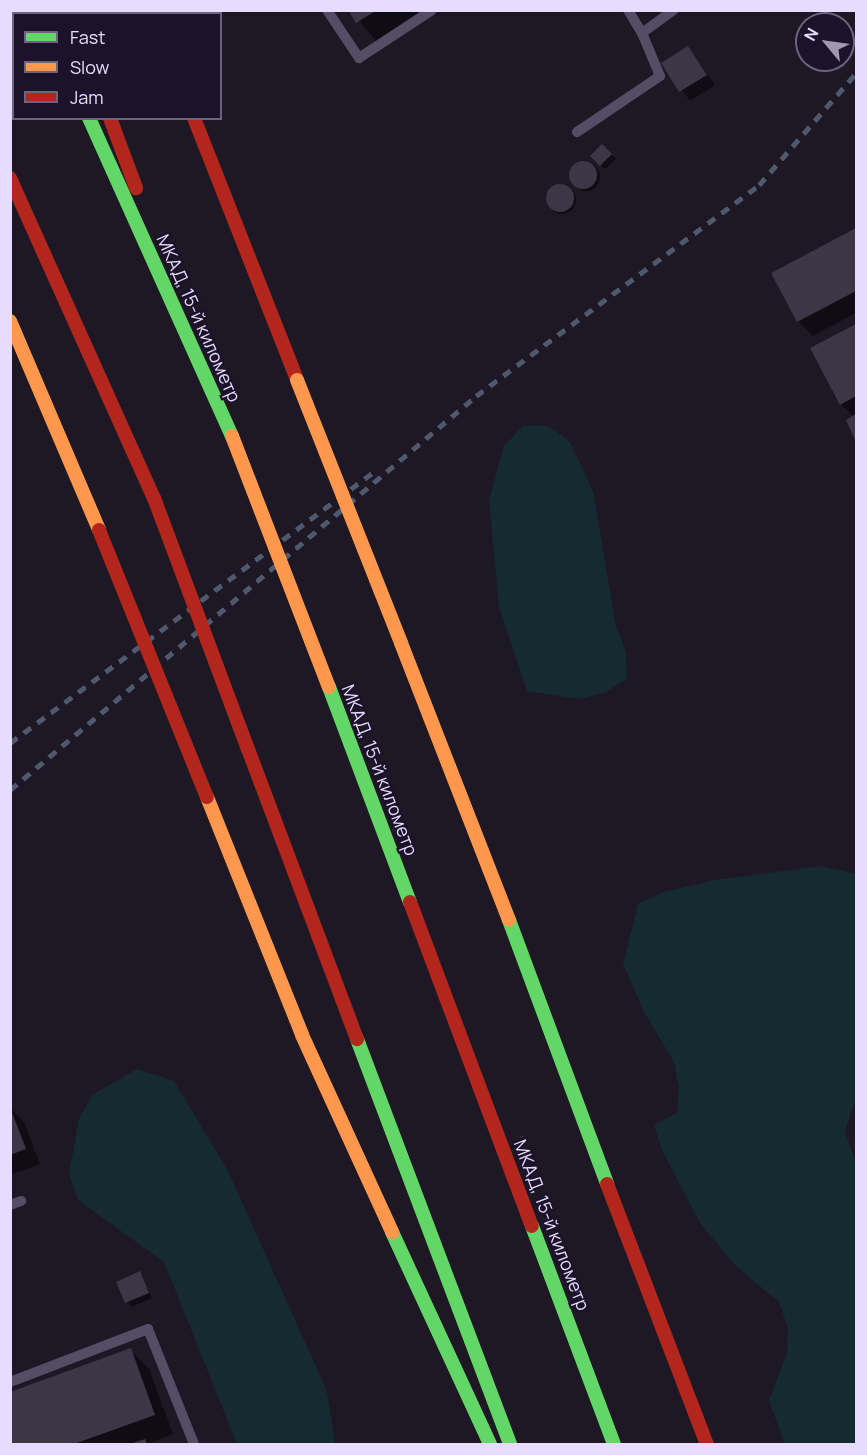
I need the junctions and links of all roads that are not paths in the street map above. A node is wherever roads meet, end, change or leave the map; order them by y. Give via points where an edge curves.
1 (327, 10) edge
2 (432, 10) edge
3 (628, 10) edge
4 (674, 10) edge
5 (642, 33) junction
6 (90, 120) edge
7 (111, 120) edge
8 (195, 120) edge
9 (577, 132) dead end
10 (10, 178) edge
11 (10, 321) edge
12 (198, 359) junction
13 (10, 1382) edge
14 (194, 1444) edge
15 (490, 1444) edge
16 (510, 1444) edge
17 (614, 1444) edge
18 (707, 1444) edge

1 - 2 lane via 359,58
3 - 5 lane
4 - 5 lane
5 - 9 lane via 660,76
6 - 12 main road, МКАД, 15-й километр
7 - 12 main road
8 - 18 main road, bridge via 557,1041 628,1243
10 - 16 main road, bridge via 153,498
11 - 15 main road, bridge via 99,530 302,1035
12 - 17 main road, МКАД, 15-й километр, bridge via 232,436 329,687
13 - 14 lane via 148,1329

